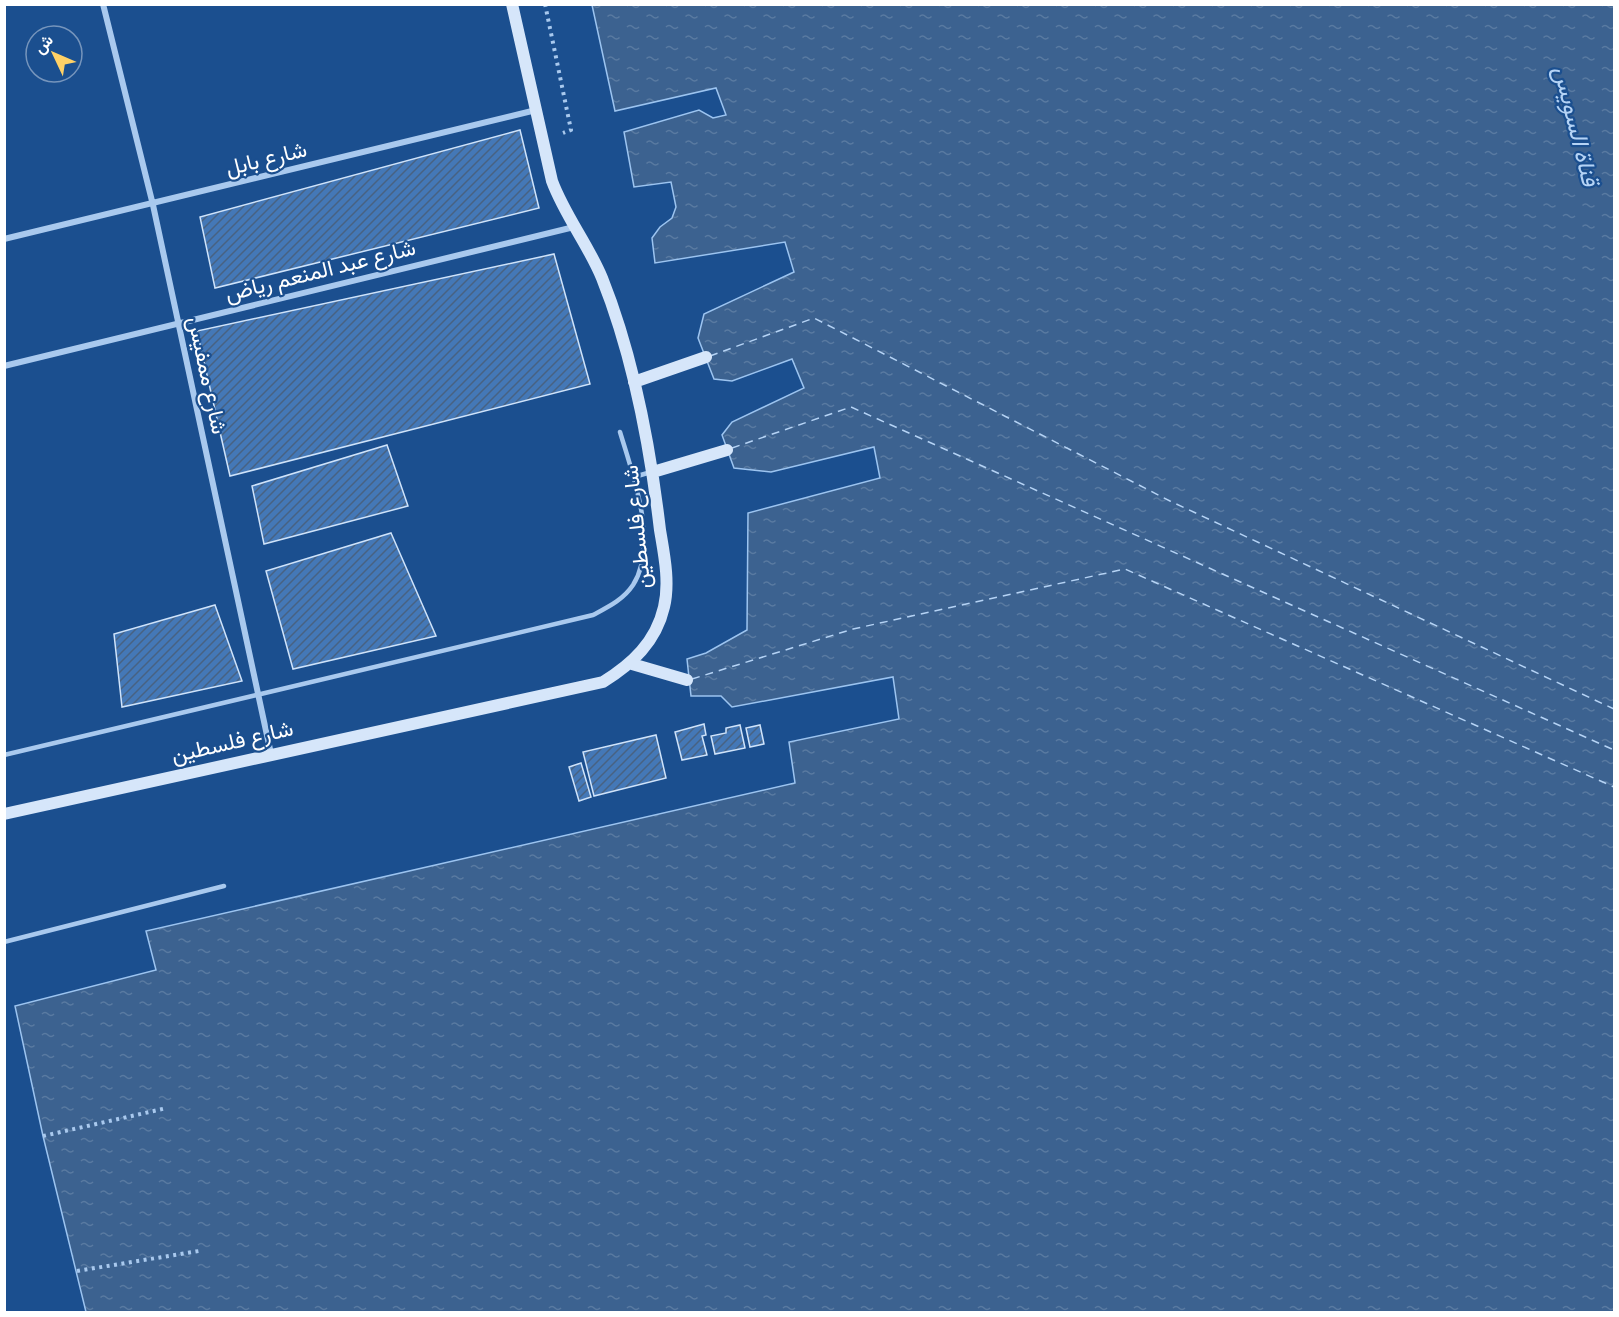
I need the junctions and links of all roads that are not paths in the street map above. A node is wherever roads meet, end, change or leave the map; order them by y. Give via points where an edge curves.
1 (103, 4) edge
2 (512, 4) edge
3 (536, 110) junction
4 (153, 205) junction
5 (574, 227) junction
6 (4, 239) edge
7 (178, 323) junction
8 (706, 357) dead end
9 (4, 366) edge
10 (634, 382) junction
11 (620, 432) dead end
12 (727, 450) dead end
13 (653, 472) junction
14 (634, 477) junction
15 (632, 664) junction
16 (687, 680) dead end
17 (259, 696) junction
18 (271, 754) junction
19 (4, 755) edge
20 (4, 814) edge
21 (224, 886) dead end
22 (4, 942) edge

1 - 4 street, شارع ممفيس
2 - 3 street, شارع فلسطين
3 - 4 street, شارع بابل
3 - 5 street, شارع فلسطين via 552,181
4 - 6 street, شارع بابل
4 - 7 street, شارع ممفيس
5 - 7 street, شارع عبد المنعم رياض
5 - 10 street, شارع فلسطين via 602,276
7 - 9 street, شارع عبد المنعم رياض
7 - 17 street, شارع ممفيس
8 - 10 street
10 - 13 street, شارع فلسطين
11 - 14 lane
12 - 13 street
13 - 14 lane
13 - 15 street, شارع فلسطين via 666,573 664,606 652,638
14 - 17 lane via 645,537 643,562 633,585 615,604 593,615
15 - 16 street
15 - 18 street, شارع فلسطين via 603,682 571,690
17 - 18 street, شارع ممفيس
17 - 19 lane
18 - 20 street, شارع فلسطين
21 - 22 lane

